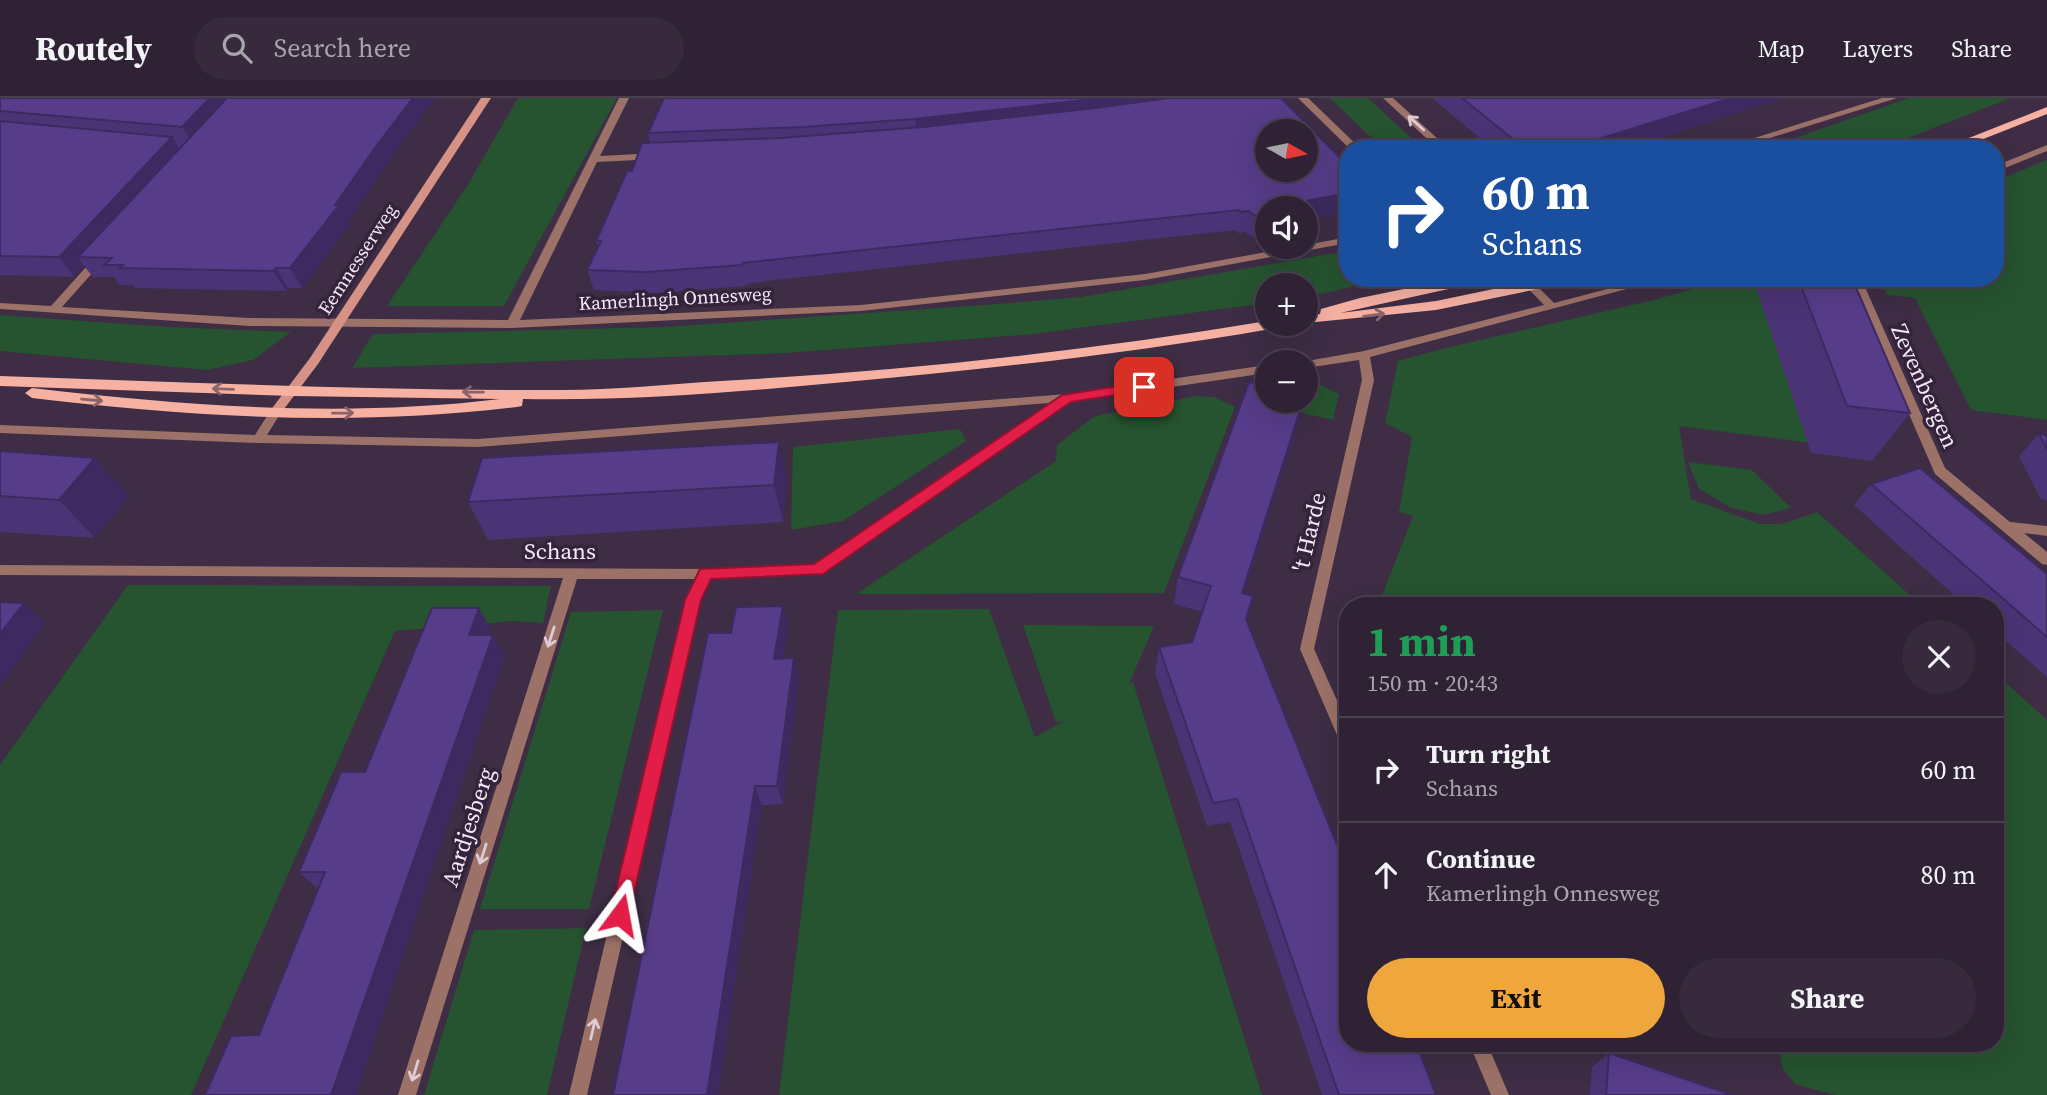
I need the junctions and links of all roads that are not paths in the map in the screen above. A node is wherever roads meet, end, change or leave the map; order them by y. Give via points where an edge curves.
1 (486, 98) edge
2 (624, 98) edge
3 (1303, 98) edge
4 (1388, 98) edge
5 (1892, 98) edge
6 (2047, 110) edge
7 (1347, 140) edge
8 (1434, 140) edge
9 (1754, 140) edge
10 (1970, 140) edge
11 (2047, 148) edge
12 (662, 156) edge
13 (595, 159) junction
14 (2004, 165) edge
15 (1339, 242) edge
16 (106, 252) edge
17 (1435, 287) edge
18 (1508, 287) edge
19 (1531, 287) edge
20 (1629, 287) edge
21 (1859, 287) edge
22 (0, 306) edge
23 (1552, 307) junction
24 (52, 311) junction
25 (1318, 315) edge
26 (1318, 318) edge
27 (338, 323) junction
28 (512, 324) junction
29 (1255, 328) edge
30 (1364, 355) junction
31 (1318, 362) edge
32 (1255, 371) edge
33 (0, 381) edge
34 (0, 389) edge
35 (292, 391) junction
36 (565, 395) junction
37 (1067, 398) junction
38 (274, 414) junction
39 (0, 429) edge
40 (258, 439) junction
41 (2004, 526) junction
42 (2047, 531) edge
43 (2047, 560) edge
44 (0, 570) edge
45 (572, 572) junction
46 (706, 574) junction
47 (1339, 713) edge
48 (1482, 1052) edge
49 (407, 1095) edge
50 (578, 1095) edge
51 (1500, 1095) edge

1 - 27 street, Eemnesserweg
2 - 13 street
3 - 7 street
8 -> 4 street
5 - 9 street
6 - 10 main road
11 - 14 street
12 - 13 street
13 - 28 street
15 - 28 street, Kamerlingh Onnesweg via 1145,277 861,308
16 - 24 street
17 - 25 main road
26 -> 18 main road via 1371,316
19 - 23 street
20 - 23 street
21 - 41 street, Zevenbergen via 1940,471
22 - 24 street, Kamerlingh Onnesweg
23 - 30 street
24 - 27 street, Kamerlingh Onnesweg
27 - 28 street, Kamerlingh Onnesweg
27 - 35 street, Eemnesserweg
29 - 36 main road via 994,364 780,383
30 - 31 street
30 - 47 street, 't Harde via 1368,380 1361,418 1307,649
32 - 37 street
35 -> 33 main road
34 -> 38 main road
36 -> 35 main road
35 - 38 street, Eemnesserweg
38 -> 36 main road via 456,411
37 - 40 street via 478,443
37 - 46 street, Schans via 817,570
38 - 40 street, Eemnesserweg
39 - 40 street
41 - 42 street
41 - 43 street, Zevenbergen
44 - 45 street, Schans
45 - 46 street, Schans
45 -> 49 street, Aardjesberg
50 -> 46 street via 693,600
48 - 51 street

